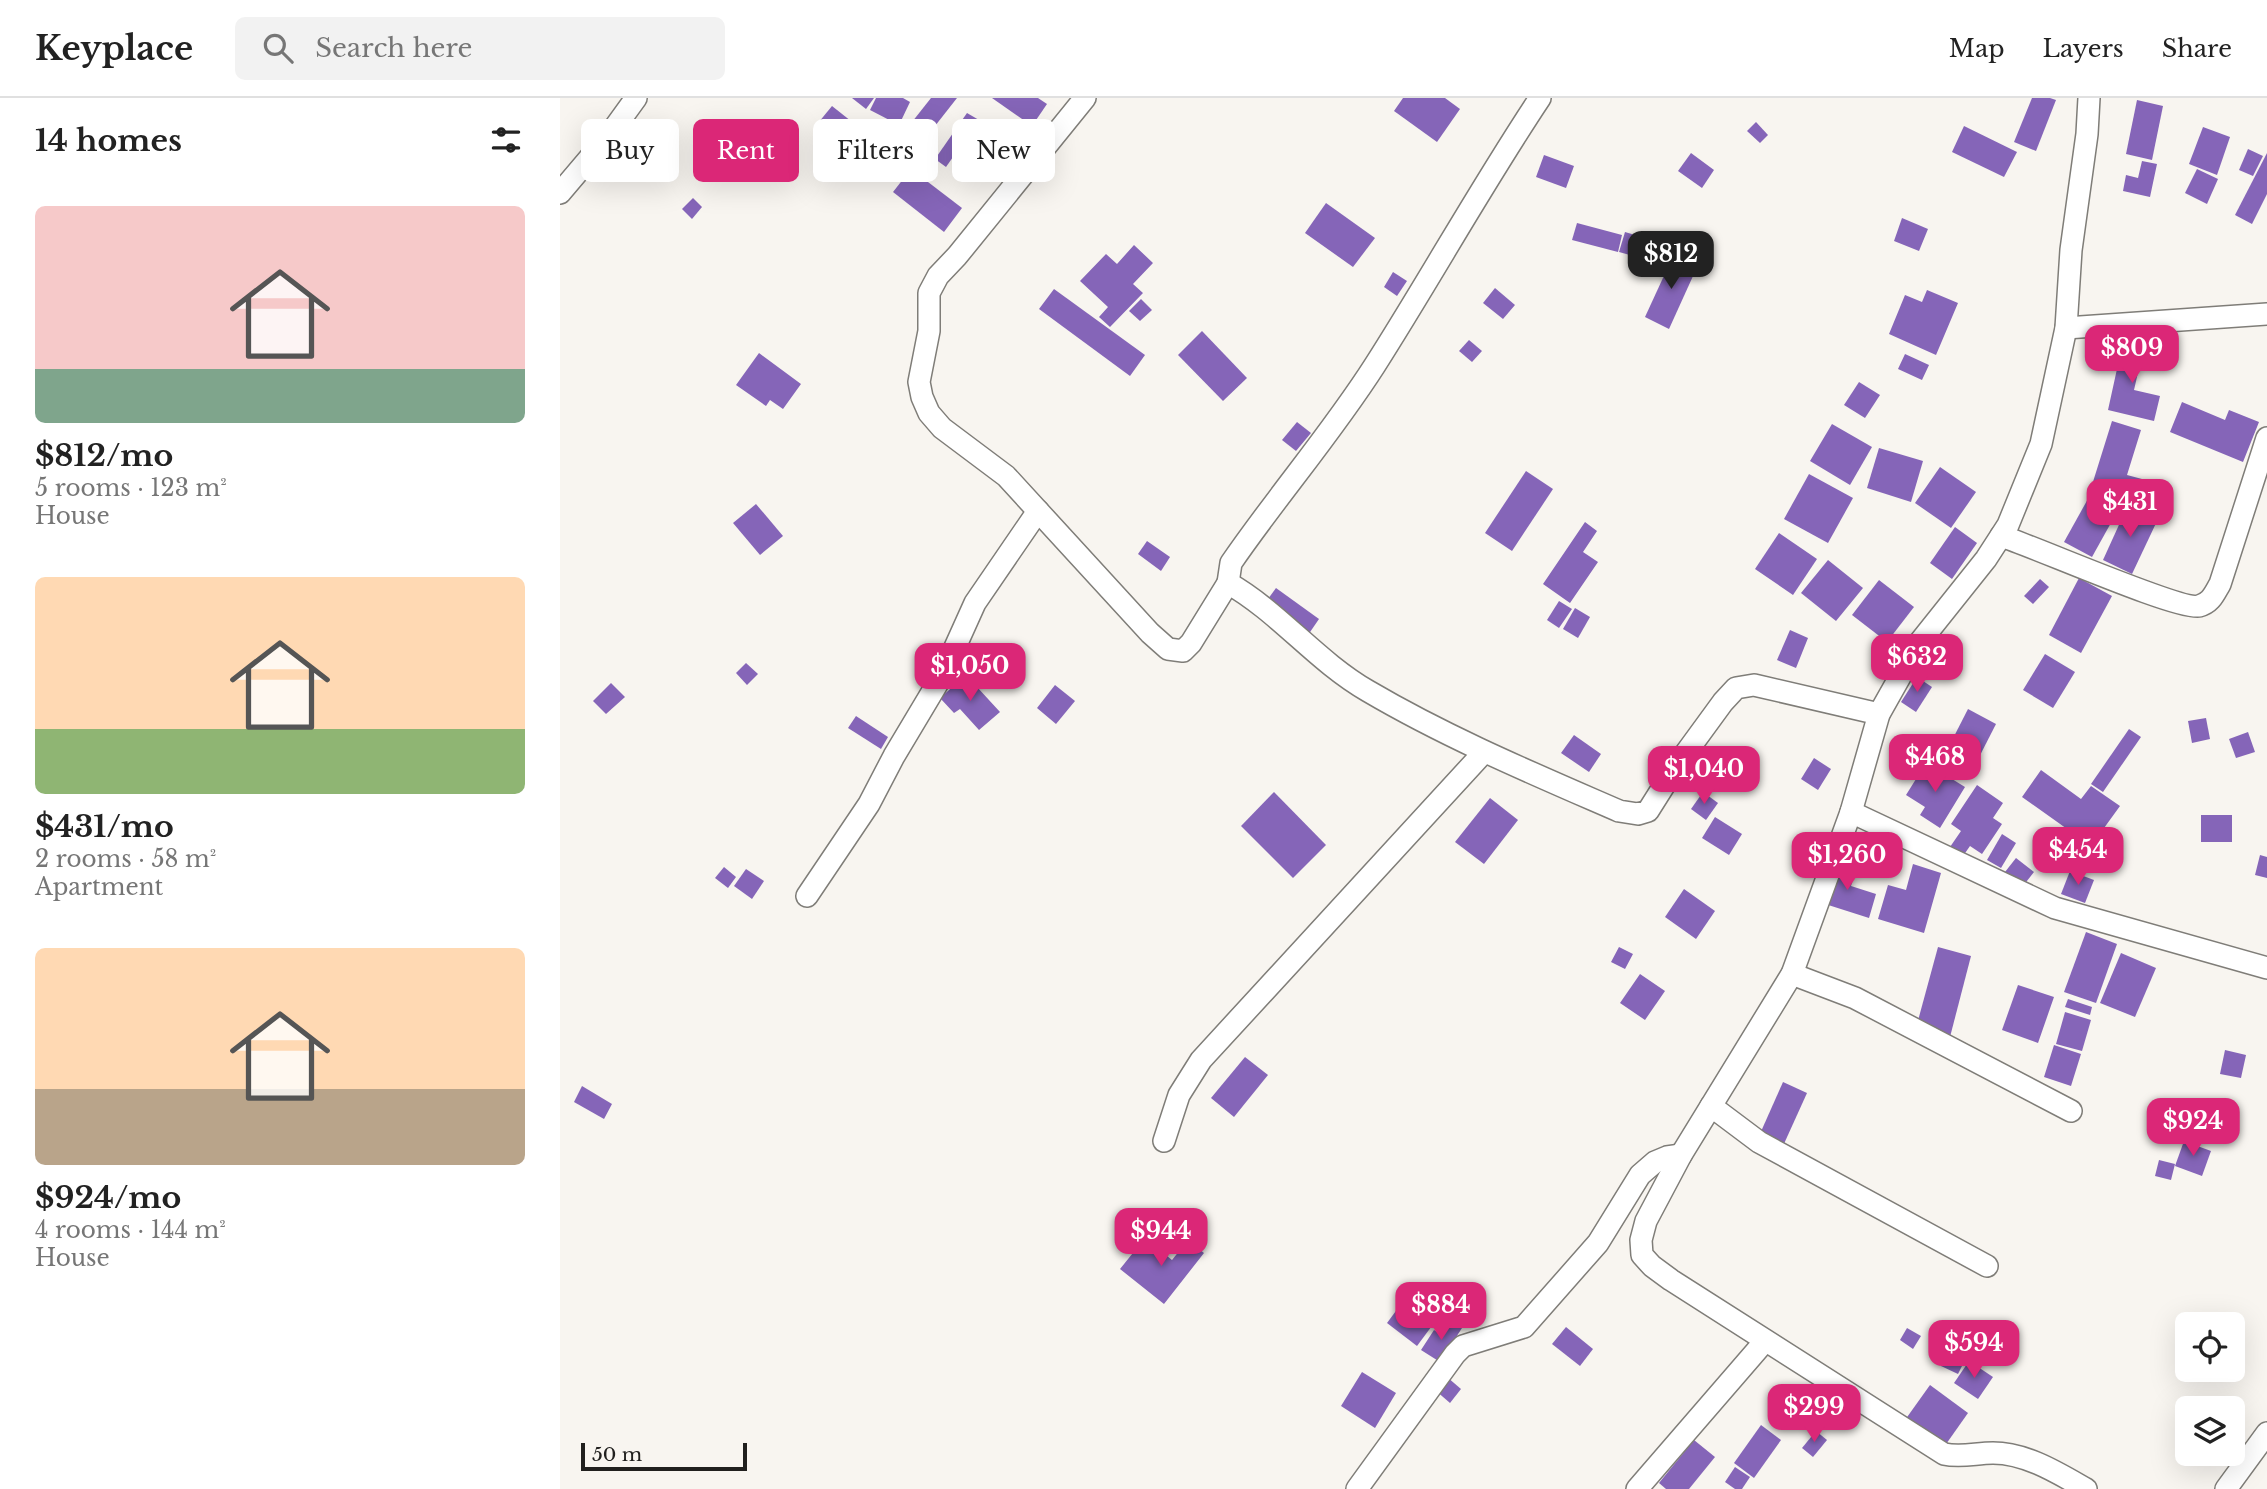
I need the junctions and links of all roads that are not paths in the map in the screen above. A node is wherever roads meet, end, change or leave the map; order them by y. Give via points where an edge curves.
1 (636, 98) edge
2 (1085, 98) edge
3 (1540, 98) edge
4 (2089, 98) edge
5 (560, 193) edge
6 (2267, 314) edge
7 (2066, 328) junction
8 (2267, 438) edge
9 (1038, 511) junction
10 (2001, 537) junction
11 (1228, 583) junction
12 (1879, 714) junction
13 (1484, 752) junction
14 (1851, 813) junction
15 (807, 896) dead end
16 (2267, 968) edge
17 (1792, 974) junction
18 (1711, 1106) junction
19 (2071, 1111) dead end
20 (1164, 1142) dead end
21 (1681, 1155) junction
22 (1987, 1266) dead end
23 (1765, 1341) junction
24 (2267, 1433) edge
25 (1357, 1489) edge
26 (1637, 1489) edge
27 (2086, 1489) edge
28 (2226, 1489) edge

1 - 5 street
2 - 9 street via 938,276 929,293 929,331 919,382 929,413 1006,476
3 - 11 street via 1374,366 1231,563
4 - 7 street
6 - 7 street
7 - 10 street via 2041,444
8 - 10 street via 2220,584 2209,602 2196,607
9 - 11 street via 1168,649 1183,651 1191,643
9 - 15 street via 975,603 943,674 869,804
10 - 12 street via 1919,643
11 - 13 street via 1366,690
12 - 13 street via 1754,685 1737,688 1648,811 1638,814 1619,811
12 - 14 street
13 - 20 street via 1201,1060 1179,1095
14 - 16 street via 2055,908
14 - 17 street
17 - 18 street
17 - 19 street via 1854,998
18 - 21 street
18 - 22 street via 1759,1142
21 - 23 street via 1646,1220 1642,1255 1671,1280
21 - 25 street via 1667,1157 1640,1175 1598,1243 1524,1327 1463,1346 1455,1354
23 - 26 street
23 - 27 street via 1944,1454 2009,1455
24 - 28 street

